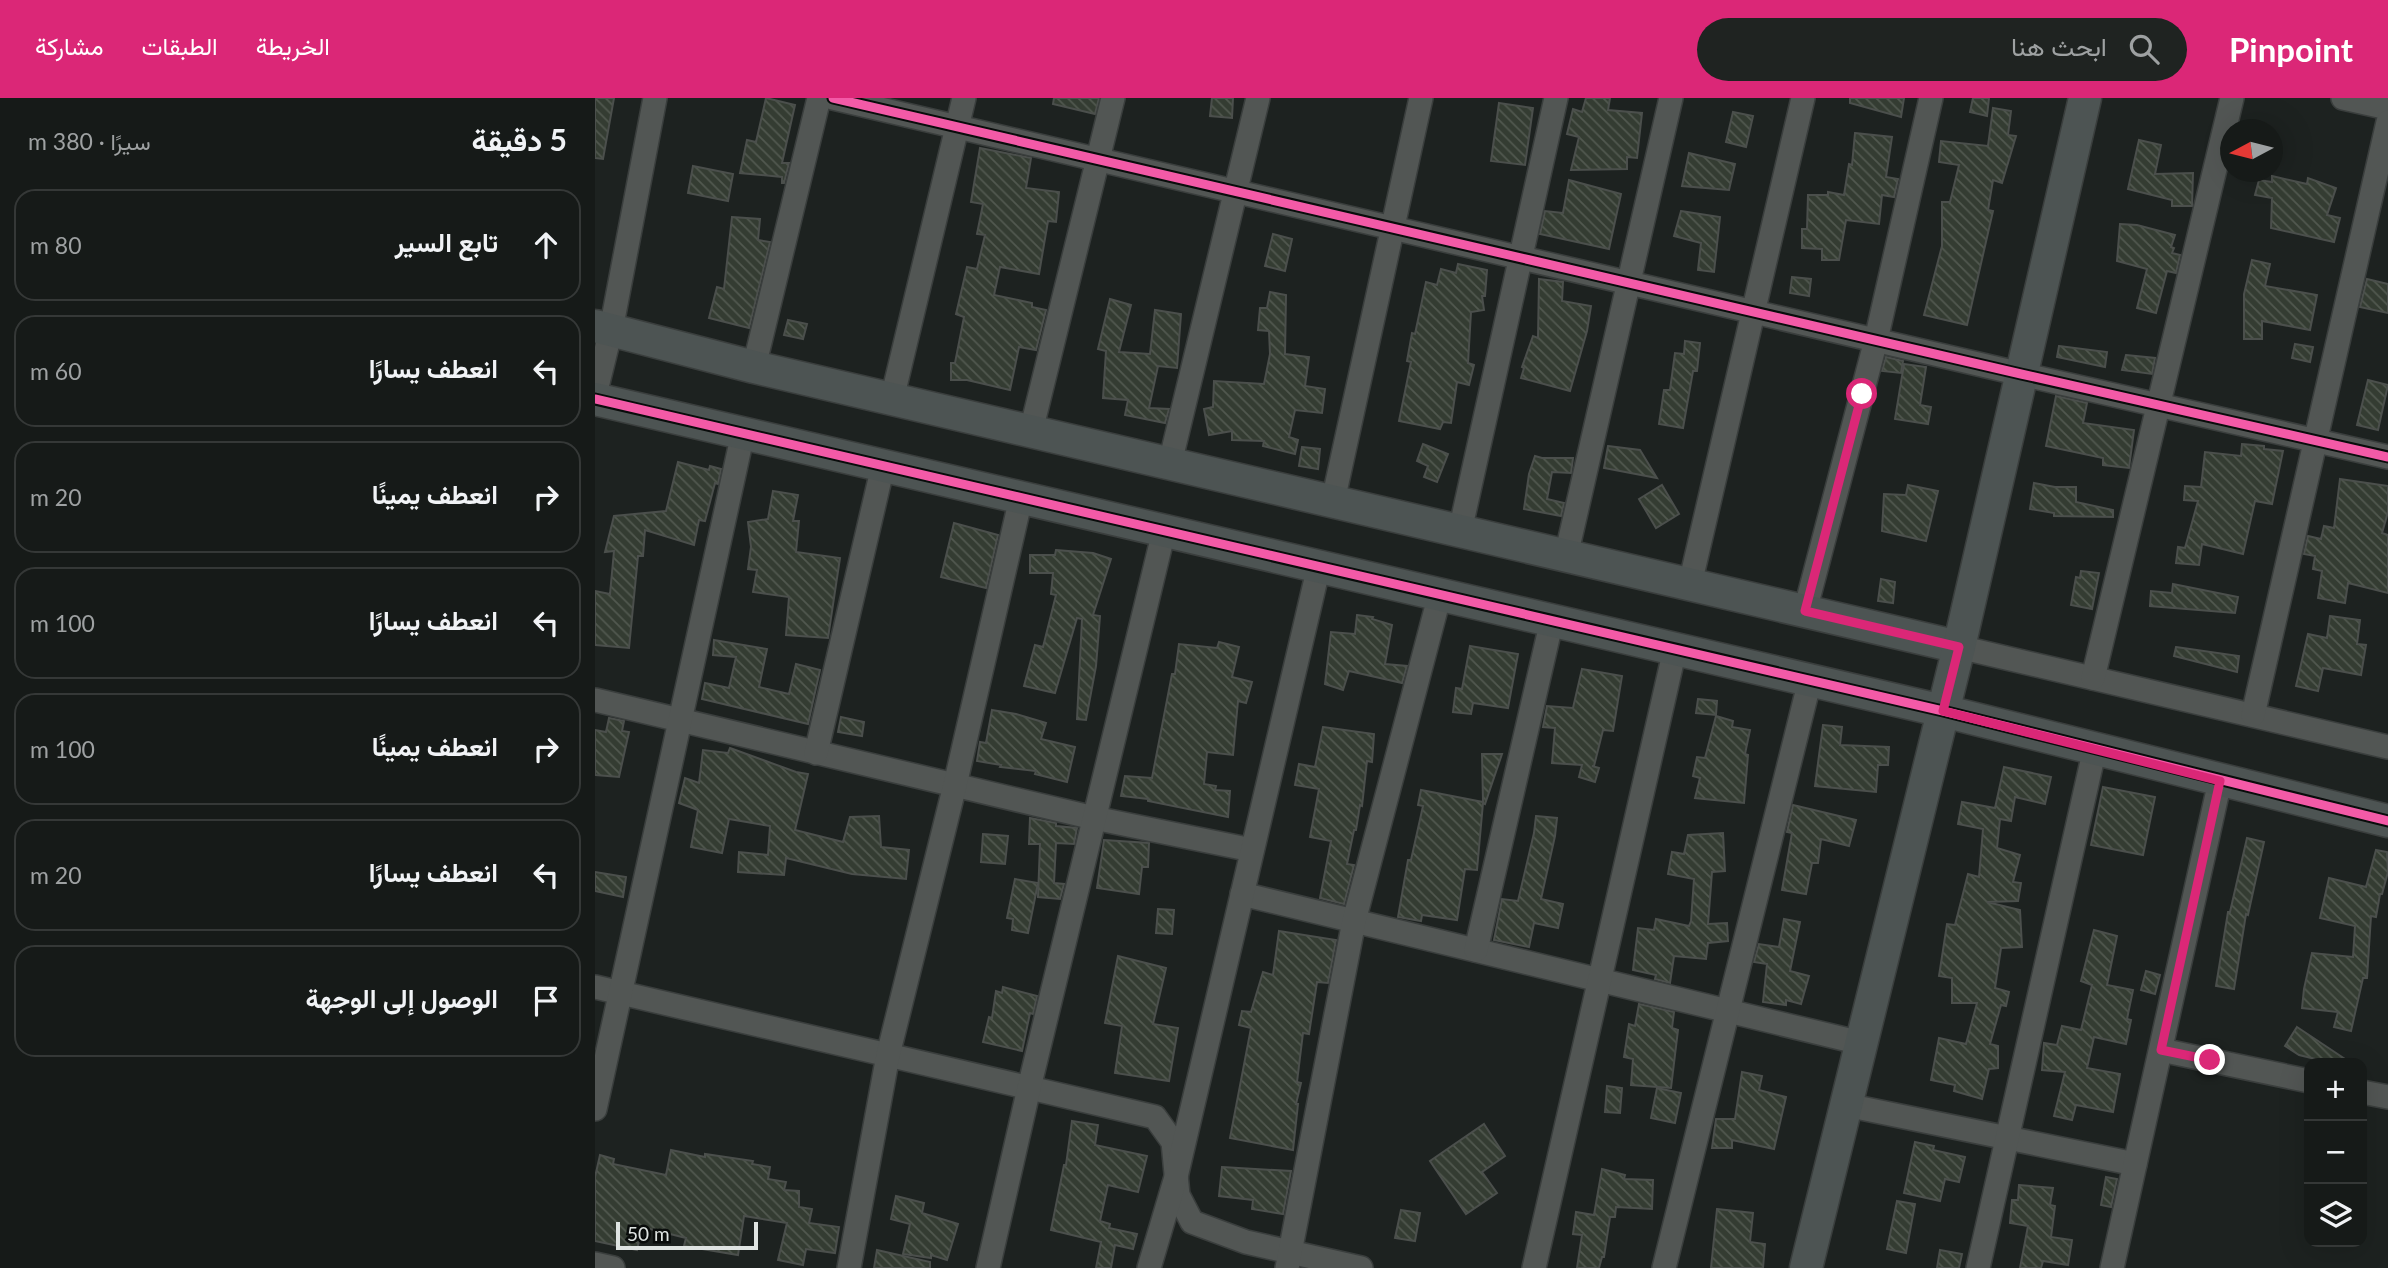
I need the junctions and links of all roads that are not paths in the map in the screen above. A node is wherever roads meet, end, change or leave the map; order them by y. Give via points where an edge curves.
1 (655, 98) edge
2 (819, 98) edge
3 (833, 98) edge
4 (964, 98) edge
5 (1113, 98) edge
6 (1258, 98) edge
7 (1420, 98) edge
8 (1556, 98) edge
9 (1671, 98) edge
10 (1803, 98) edge
11 (1931, 98) edge
12 (2085, 98) edge
13 (2232, 98) edge
14 (2343, 98) edge
15 (2388, 108) edge
16 (2388, 122) edge
17 (958, 127) junction
18 (1099, 160) junction
19 (1237, 192) junction
20 (1392, 228) junction
21 (1521, 258) junction
22 (1629, 283) junction
23 (1753, 312) junction
24 (603, 328) edge
25 (1876, 340) junction
26 (754, 367) junction
27 (2021, 374) junction
28 (595, 397) edge
29 (892, 399) junction
30 (2159, 405) junction
31 (1031, 431) junction
32 (743, 433) junction
33 (2315, 440) junction
34 (2388, 457) edge
35 (1170, 463) junction
36 (883, 466) junction
37 (1021, 498) junction
38 (1333, 501) junction
39 (1164, 531) junction
40 (1460, 531) junction
41 (1566, 556) junction
42 (1319, 566) junction
43 (1690, 584) junction
44 (1440, 594) junction
45 (1805, 611) junction
46 (1552, 620) junction
47 (1959, 647) junction
48 (1675, 649) junction
49 (2093, 678) junction
50 (1809, 680) junction
51 (595, 701) edge
52 (1943, 711) junction
53 (2253, 715) junction
54 (679, 720) junction
55 (2387, 740) edge
56 (2095, 748) junction
57 (816, 753) junction
58 (2220, 781) junction
59 (955, 785) junction
60 (1094, 818) junction
61 (2388, 821) edge
62 (1252, 850) junction
63 (1242, 894) junction
64 (1354, 921) junction
65 (1476, 950) junction
66 (1601, 980) junction
67 (595, 988) edge
68 (621, 993) junction
69 (1728, 1010) junction
70 (1861, 1043) junction
71 (2161, 1050) junction
72 (888, 1055) junction
73 (2304, 1080) edge
74 (1029, 1088) junction
75 (2367, 1093) edge
76 (2388, 1097) edge
77 (1846, 1105) junction
78 (595, 1109) edge
79 (2008, 1138) junction
80 (2135, 1164) junction
81 (1176, 1177) junction
82 (1289, 1260) edge
83 (595, 1264) edge
84 (613, 1268) edge
85 (849, 1268) edge
86 (988, 1268) edge
87 (1149, 1268) edge
88 (1361, 1268) edge
89 (1534, 1268) edge
90 (1664, 1268) edge
91 (1806, 1268) edge
92 (1977, 1268) edge
93 (2112, 1268) edge

1 - 24 street
2 - 26 street
3 - 17 street
4 - 17 street
5 - 18 street
6 - 19 street
7 - 20 street
8 - 21 street
9 - 22 street
10 - 23 street
11 - 25 street
12 - 27 street
13 - 30 street
14 - 15 street
16 - 33 street
17 - 18 street
17 - 29 street
18 - 19 street
18 - 31 street
19 - 20 street
19 - 35 street
20 - 21 street
20 - 38 street
21 - 22 street
21 - 40 street
22 - 23 street
22 - 41 street
23 - 25 street
23 - 43 street
24 - 26 street
24 - 28 street
25 - 27 street
25 - 45 street
26 - 29 street
27 - 30 street
27 - 47 street
28 - 32 street
29 - 31 street
30 - 33 street
30 - 49 street
31 - 35 street
32 - 36 street
32 - 54 street
33 - 34 street
33 - 53 street
35 - 38 street
36 - 37 street
36 - 57 street
37 - 39 street
37 - 59 street
38 - 40 street
39 - 42 street
39 - 60 street
40 - 41 street
41 - 43 street
42 - 44 street
42 - 62 street
43 - 45 street
44 - 46 street
44 - 64 street
45 - 47 street
46 - 48 street
46 - 65 street
47 - 49 street
47 - 52 street
48 - 50 street
48 - 66 street
49 - 53 street
50 - 52 street
50 - 69 street
51 - 54 street
52 - 56 street
52 - 70 street
53 - 55 street
54 - 57 street
54 - 68 street
56 - 58 street
56 - 79 street
57 - 59 street
58 - 61 street
58 - 71 street
59 - 60 street
59 - 72 street
60 - 62 street
60 - 74 street
62 - 63 street
63 - 64 street
63 - 81 street
64 - 65 street
64 - 82 street
65 - 66 street
66 - 69 street
66 - 89 street
67 - 68 street
68 - 72 street
68 - 78 street
69 - 70 street
69 - 90 street
70 - 77 street
71 - 73 street
71 - 80 street
72 - 74 street
72 - 85 street
74 - 81 street via 1155,1117 1173,1142
74 - 86 street
75 - 76 street
77 - 79 street
77 - 91 street
79 - 80 street
79 - 92 street
80 - 93 street
81 - 82 street via 1178,1195 1192,1222
81 - 87 street
82 - 88 street
83 - 84 street

